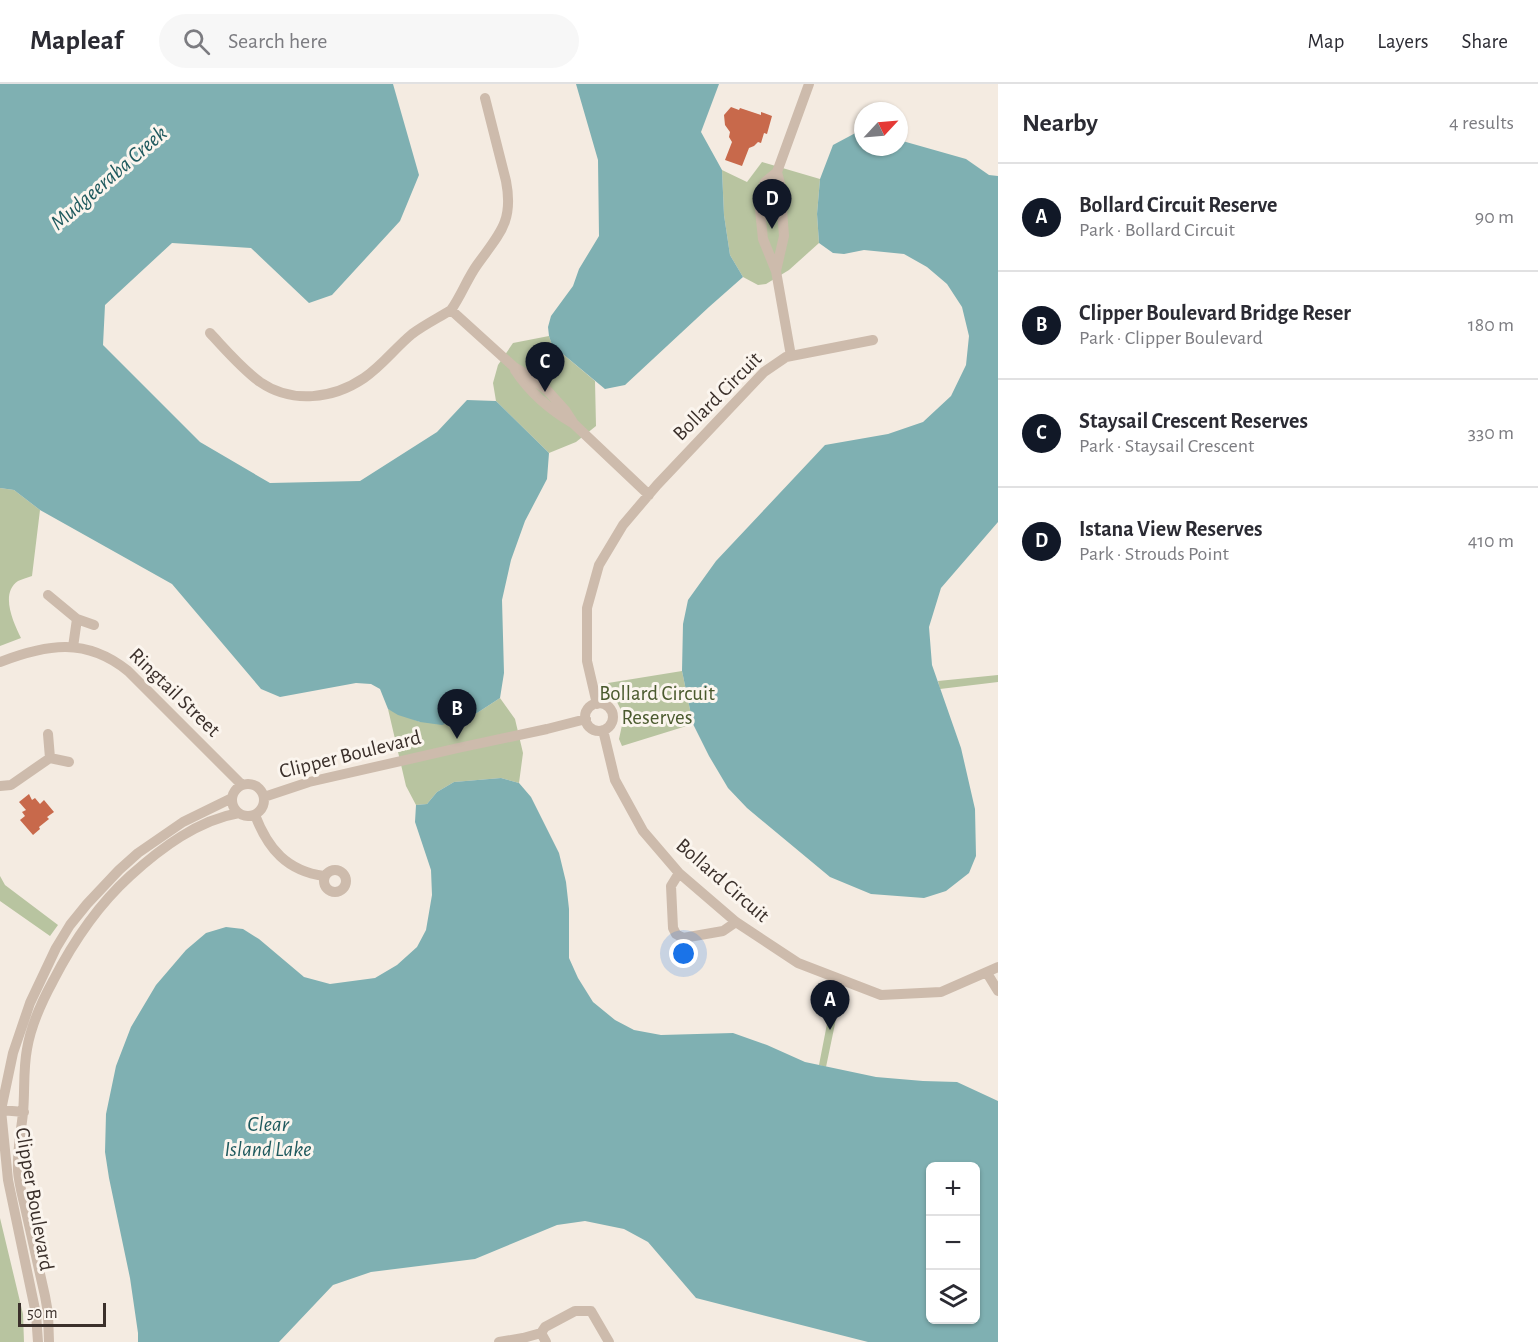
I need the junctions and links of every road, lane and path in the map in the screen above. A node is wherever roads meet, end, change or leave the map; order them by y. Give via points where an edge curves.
1 (809, 84) edge
2 (485, 98) dead end
3 (777, 172) junction
4 (783, 223) junction
5 (761, 226) junction
6 (776, 271) junction
7 (451, 310) junction
8 (210, 333) dead end
9 (873, 340) dead end
10 (791, 356) junction
11 (649, 495) junction
12 (48, 595) dead end
13 (77, 619) junction
14 (94, 625) dead end
15 (73, 647) junction
16 (0, 662) edge
17 (597, 704) junction
18 (586, 719) junction
19 (603, 730) junction
20 (48, 734) dead end
21 (50, 758) junction
22 (69, 762) dead end
23 (242, 785) junction
24 (0, 786) edge
25 (264, 797) junction
26 (232, 798) junction
27 (239, 813) junction
28 (255, 815) junction
29 (679, 873) junction
30 (324, 876) dead end
31 (736, 922) junction
32 (998, 967) edge
33 (987, 973) junction
34 (998, 991) edge
35 (0, 1110) edge
36 (24, 1112) junction
37 (544, 1338) edge
38 (38, 1342) edge
39 (49, 1342) edge
40 (499, 1342) edge
41 (609, 1342) edge

1 - 3 street
2 - 7 street via 509,194 506,222
3 - 4 street
3 - 5 street via 765,182 759,195
4 - 5 street
4 - 6 street
5 - 6 street
6 - 10 street
7 - 8 street via 424,325 363,379 346,388 313,396 279,392 261,382
7 - 11 street via 514,367 547,390 574,424
9 - 10 street, Bollard Circuit
10 - 11 street, Bollard Circuit via 764,372
11 - 17 street, Bollard Circuit via 623,525 599,565 586,608 587,661
12 - 13 street
13 - 14 street
13 - 15 street
15 - 16 street, Ringtail Street via 45,648
15 - 23 street, Ringtail Street via 108,657 128,671
17 - 18 street via 587,711
17 - 19 street via 605,705 613,714 610,726
18 - 19 street via 594,730
18 - 25 street, Clipper Boulevard via 309,782
19 - 29 street, Bollard Circuit via 615,780 643,831
20 - 21 street
21 - 22 street
21 - 24 street via 11,785
23 - 25 street via 256,786
23 - 26 street
25 - 28 street via 262,809
26 - 27 street
26 - 35 street, Clipper Boulevard via 183,822 138,853 70,925 30,1003
27 - 28 street
27 - 36 street, Clipper Boulevard via 204,824 165,848 122,883 81,932 35,1018 24,1068
28 - 30 street via 272,849 285,861 299,870
29 - 31 street, Bollard Circuit
29 - 31 street via 671,886 676,934 683,938 723,931
31 - 33 street, Bollard Circuit via 798,963 881,995 941,992
32 - 33 street, Bollard Circuit
33 - 34 street
35 - 36 street
35 - 38 street, Clipper Boulevard via 8,1180 36,1314
36 - 39 street, Clipper Boulevard via 18,1174 45,1296
37 - 40 street
37 - 41 street via 545,1327 575,1311 591,1311

